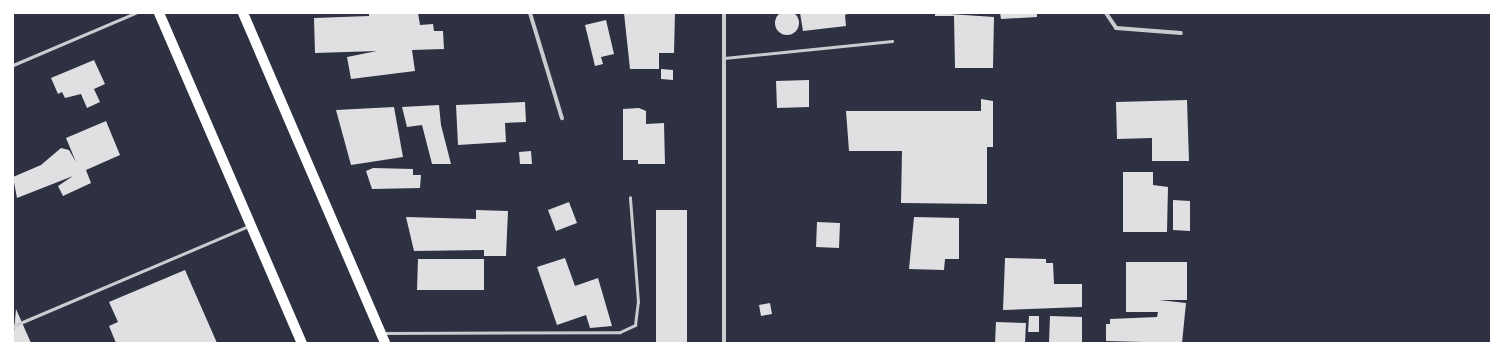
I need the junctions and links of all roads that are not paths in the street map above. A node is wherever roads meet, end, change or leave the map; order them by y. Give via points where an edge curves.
1 (135, 13) edge
2 (159, 13) edge
3 (243, 13) edge
4 (530, 13) edge
5 (724, 13) edge
6 (1106, 13) edge
7 (1181, 33) dead end
8 (892, 40) dead end
9 (724, 58) junction
10 (13, 65) edge
11 (562, 118) dead end
12 (630, 197) dead end
13 (251, 226) junction
14 (13, 326) edge
15 (381, 333) junction
16 (302, 343) edge
17 (385, 343) edge
18 (724, 343) edge

1 - 10 lane
2 - 13 main road
3 - 15 main road
4 - 11 street
5 - 9 street
6 - 7 street via 1116,28
8 - 9 lane
9 - 18 street
12 - 15 lane via 638,302 635,324 620,332
13 - 14 lane
13 - 16 main road
15 - 17 main road

